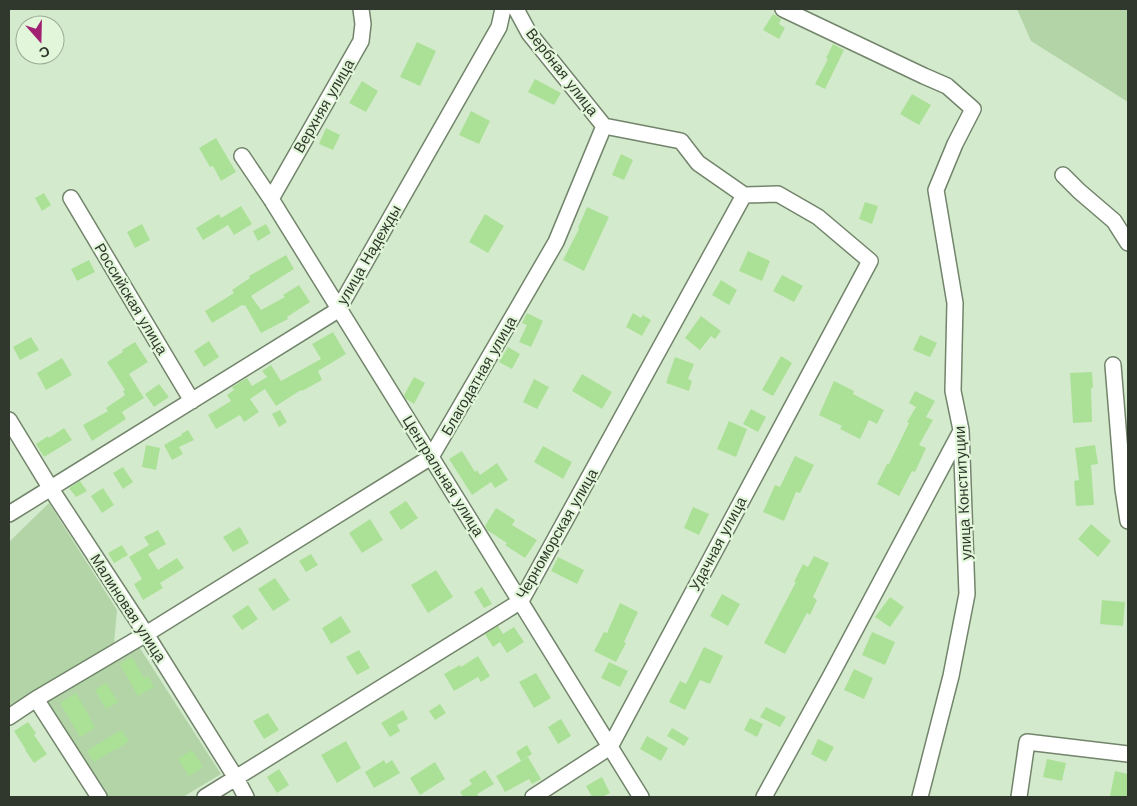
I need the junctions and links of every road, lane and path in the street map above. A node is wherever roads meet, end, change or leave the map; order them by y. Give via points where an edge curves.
1 (360, 9) edge
2 (503, 9) edge
3 (516, 9) edge
4 (784, 9) edge
5 (604, 126) junction
6 (242, 156) dead end
7 (1063, 175) dead end
8 (744, 195) junction
9 (71, 198) dead end
10 (271, 200) junction
11 (1128, 243) edge
12 (338, 310) junction
13 (1113, 365) dead end
14 (192, 401) junction
15 (9, 420) edge
16 (961, 430) junction
17 (431, 457) junction
18 (51, 488) junction
19 (9, 514) edge
20 (1128, 521) edge
21 (520, 602) junction
22 (146, 634) junction
23 (36, 699) junction
24 (9, 717) edge
25 (610, 747) junction
26 (1128, 754) edge
27 (236, 778) junction
28 (99, 797) edge
29 (205, 797) edge
30 (246, 797) edge
31 (533, 797) edge
32 (641, 797) edge
33 (764, 797) edge
34 (920, 797) edge
35 (1019, 797) edge

1 - 10 street, Верхняя улица via 364,24 361,42
2 - 12 street, улица Надежды via 499,27
3 - 5 street, Вербная улица via 529,33
4 - 16 street, улица Конституции via 947,86 973,110 936,190 955,303 952,391
5 - 8 street, Вербная улица via 681,141 698,163
5 - 17 street, Благодатная улица via 556,242
6 - 10 street, Центральная улица
7 - 11 street via 1114,221
8 - 21 street, Черноморская улица
8 - 25 street, Удачная улица via 778,194 818,217 870,261
9 - 14 street, Российская улица
10 - 12 street, Центральная улица
12 - 14 street, улица Надежды
12 - 17 street, Центральная улица
13 - 20 street
14 - 18 street, улица Надежды
15 - 18 street, Малиновая улица
16 - 33 street
16 - 34 street, улица Конституции via 967,594 951,676
17 - 21 street, Центральная улица
17 - 22 street, Благодатная улица
18 - 19 street, улица Надежды
18 - 22 street, Малиновая улица
21 - 25 street, Центральная улица
21 - 27 street, Черноморская улица
22 - 23 street, Благодатная улица
22 - 27 street, Малиновая улица
23 - 24 street, Благодатная улица
23 - 28 street
25 - 31 street, Удачная улица
25 - 32 street, Центральная улица
26 - 35 street via 1027,742
27 - 29 street, Черноморская улица
27 - 30 street, Малиновая улица

